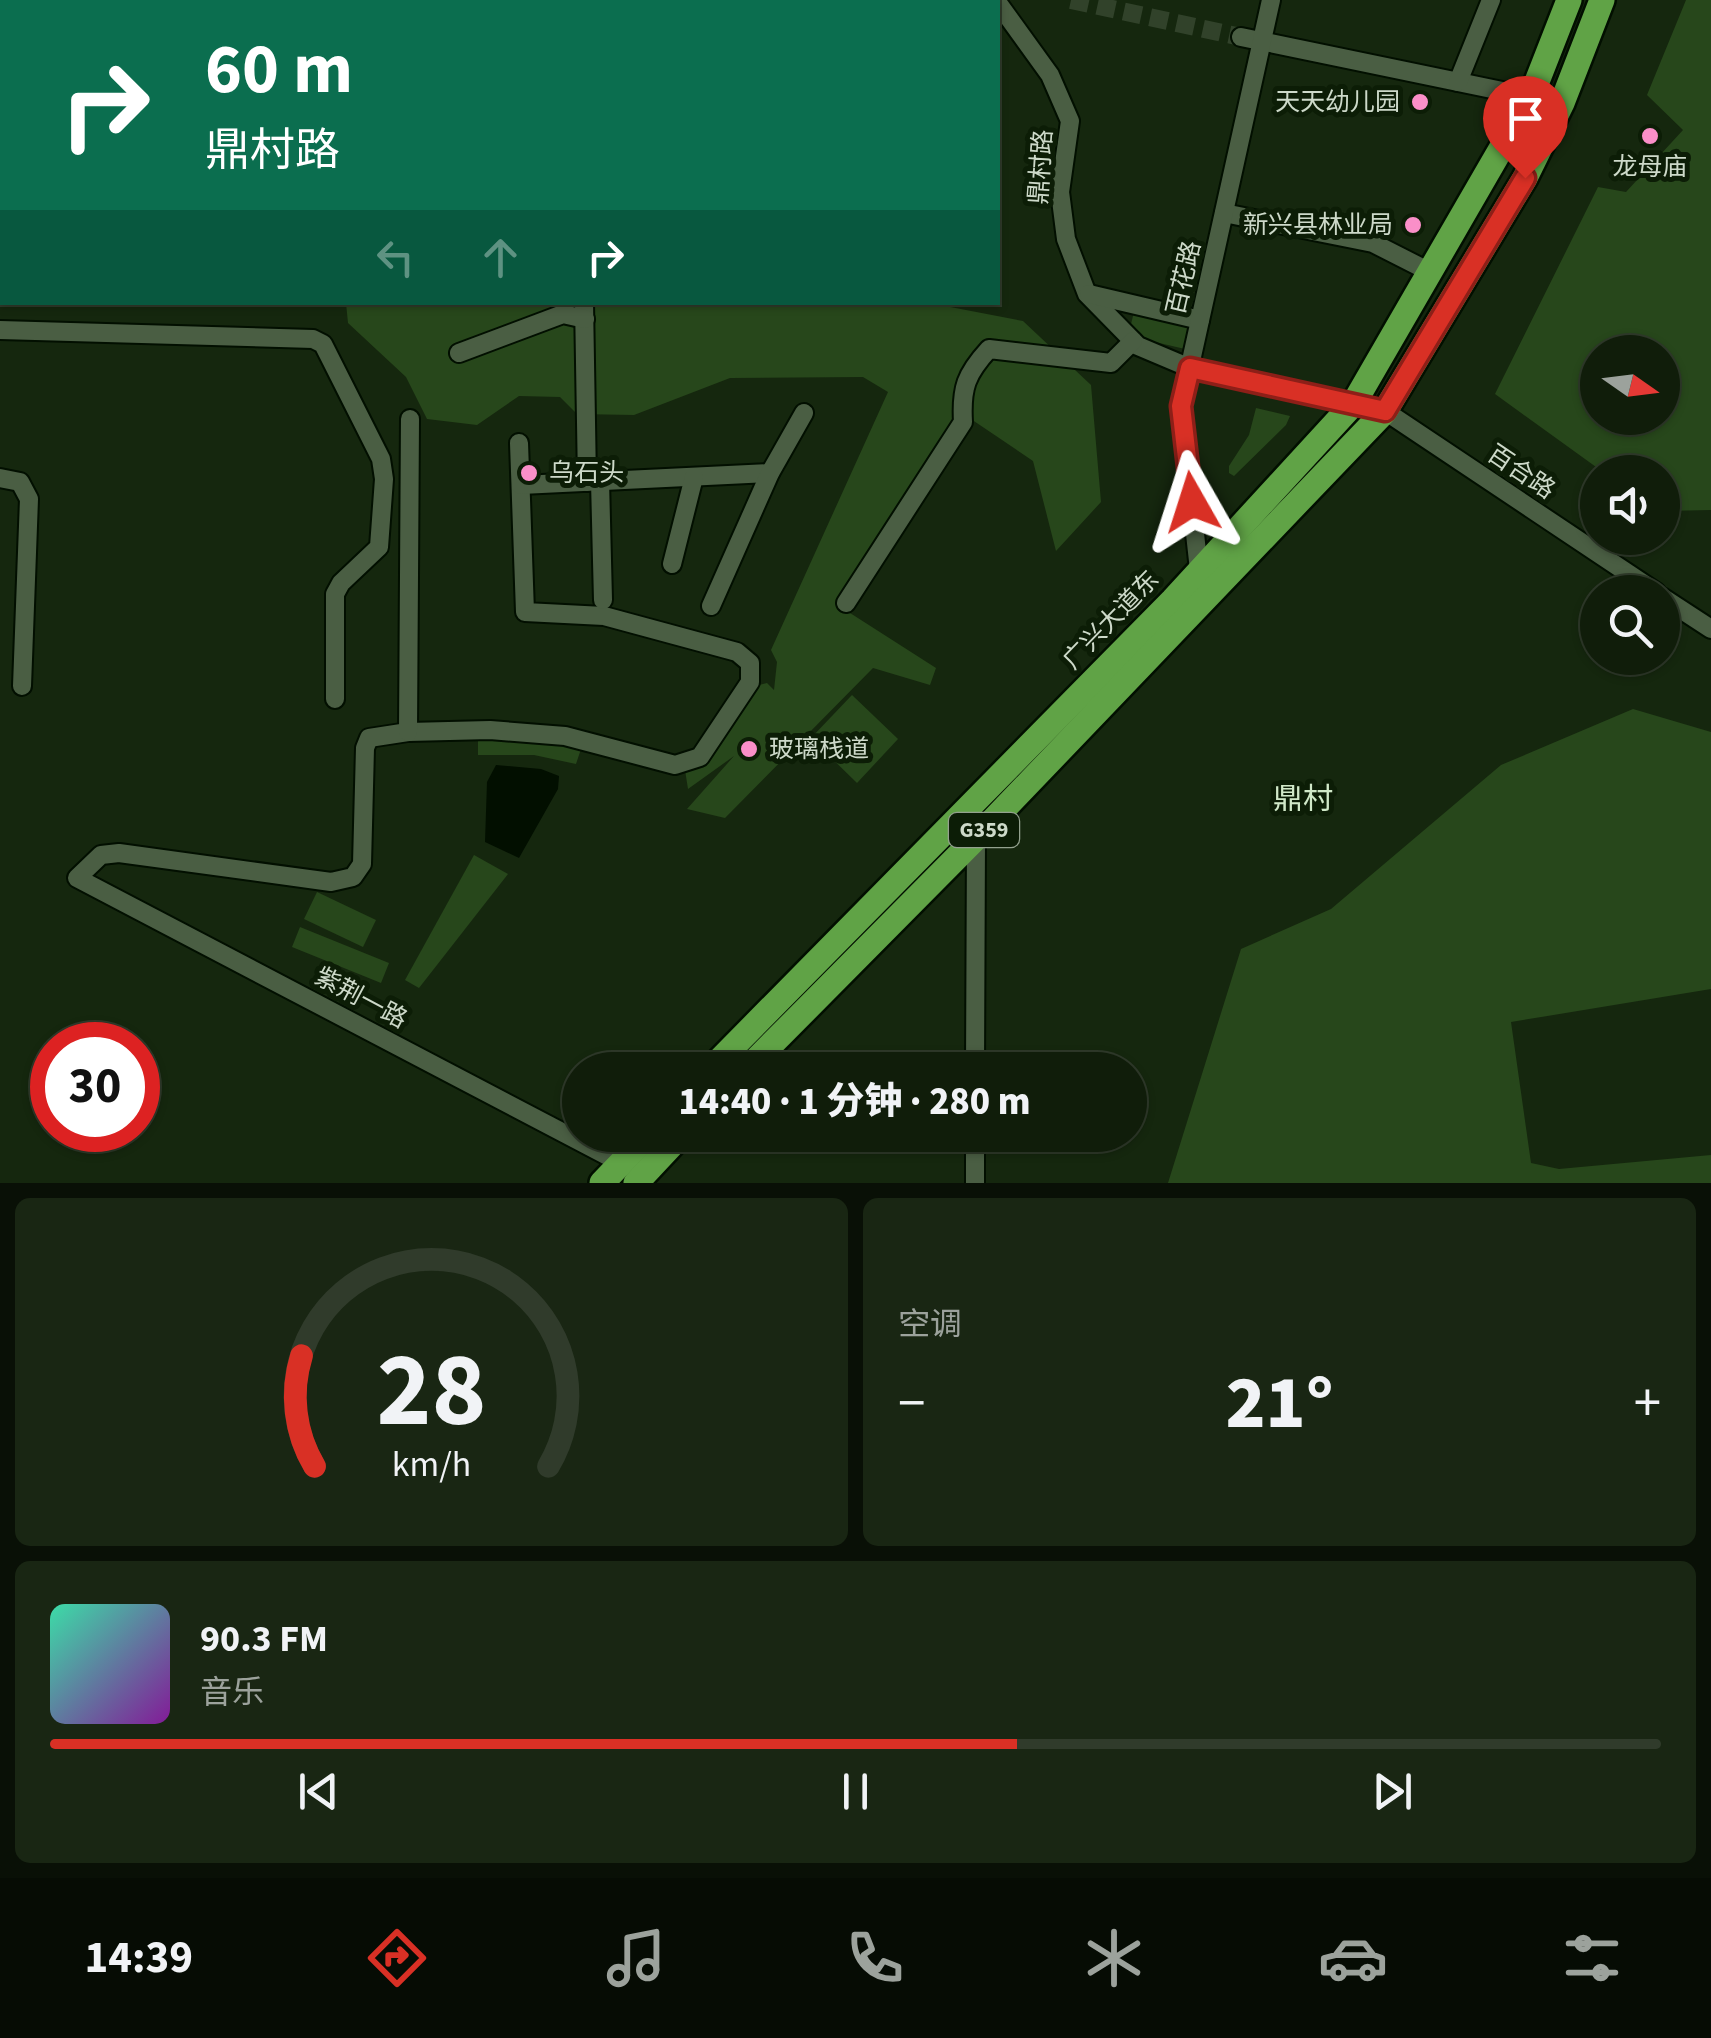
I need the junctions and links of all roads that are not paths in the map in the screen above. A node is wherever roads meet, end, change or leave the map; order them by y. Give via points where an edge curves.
1 (1271, 0) edge
2 (1491, 0) edge
3 (1569, 0) edge
4 (1602, 0) edge
5 (1000, 7) edge
6 (1240, 37) tunnel mouth
7 (1262, 42) junction
8 (1458, 82) junction
9 (1531, 97) junction
10 (1224, 214) junction
11 (1430, 272) junction
12 (1088, 294) junction
13 (584, 310) edge
14 (1200, 320) junction
15 (0, 330) edge
16 (1134, 341) junction
17 (459, 353) dead end
18 (1190, 368) junction
19 (1354, 403) junction
20 (1385, 411) junction
21 (804, 413) dead end
22 (410, 418) dead end
23 (520, 443) dead end
24 (770, 473) junction
25 (694, 477) junction
26 (0, 478) edge
27 (594, 482) junction
28 (521, 485) junction
29 (672, 564) dead end
30 (1199, 570) junction
31 (1631, 575) edge
32 (603, 600) dead end
33 (846, 603) dead end
34 (711, 606) dead end
35 (1680, 609) edge
36 (1711, 629) edge
37 (22, 686) dead end
38 (335, 700) dead end
39 (408, 732) junction
40 (976, 838) junction
41 (728, 1052) edge
42 (764, 1052) edge
43 (975, 1052) edge
44 (657, 1152) edge
45 (975, 1152) edge
46 (628, 1173) edge
47 (602, 1183) edge
48 (974, 1183) edge

1 - 7 street, 百花路
2 - 8 street
3 - 9 highway, 广兴大道东 / G359
4 - 20 highway, 广兴大道东 / G359 via 1525,178
5 - 12 street, 鼎村路 via 1050,75 1070,121 1060,192 1066,239
6 - 7 street
7 - 8 street
7 - 10 street, 百花路
8 - 9 street
9 - 11 highway, 广兴大道东 / G359
10 - 11 street via 1373,243
10 - 14 street, 百花路
11 - 19 highway, 广兴大道东 / G359
12 - 14 street
12 - 16 street, 鼎村路
13 - 17 street
13 - 27 street
14 - 18 street, 百花路
15 - 38 street via 323,344 381,459 384,479 379,547 335,594
16 - 18 street, 鼎村路
16 - 33 street via 1111,363 988,350 962,392 962,422
18 - 19 street, 鼎村路
18 - 30 street, 百花路 via 1181,406
19 - 20 street, 百合路
19 - 30 highway, 广兴大道东 / G359
20 - 31 street, 百合路
20 - 40 highway, 广兴大道东 / G359
21 - 24 street
22 - 39 street
23 - 28 street
24 - 25 street
24 - 34 street
25 - 27 street
25 - 29 street
26 - 37 street via 20,482 29,500
27 - 28 street
27 - 32 street
28 - 39 street via 524,612 604,616 737,652 750,663 750,682 700,757 676,764 565,736
30 - 41 highway, 广兴大道东 / G359
35 - 36 street
39 - 46 street, 紫荆一路 via 370,738 365,748 362,864 353,877 331,882 119,853 101,854 78,878
40 - 42 highway, 广兴大道东 / G359
40 - 43 street
44 - 46 highway
45 - 48 street
46 - 47 highway

